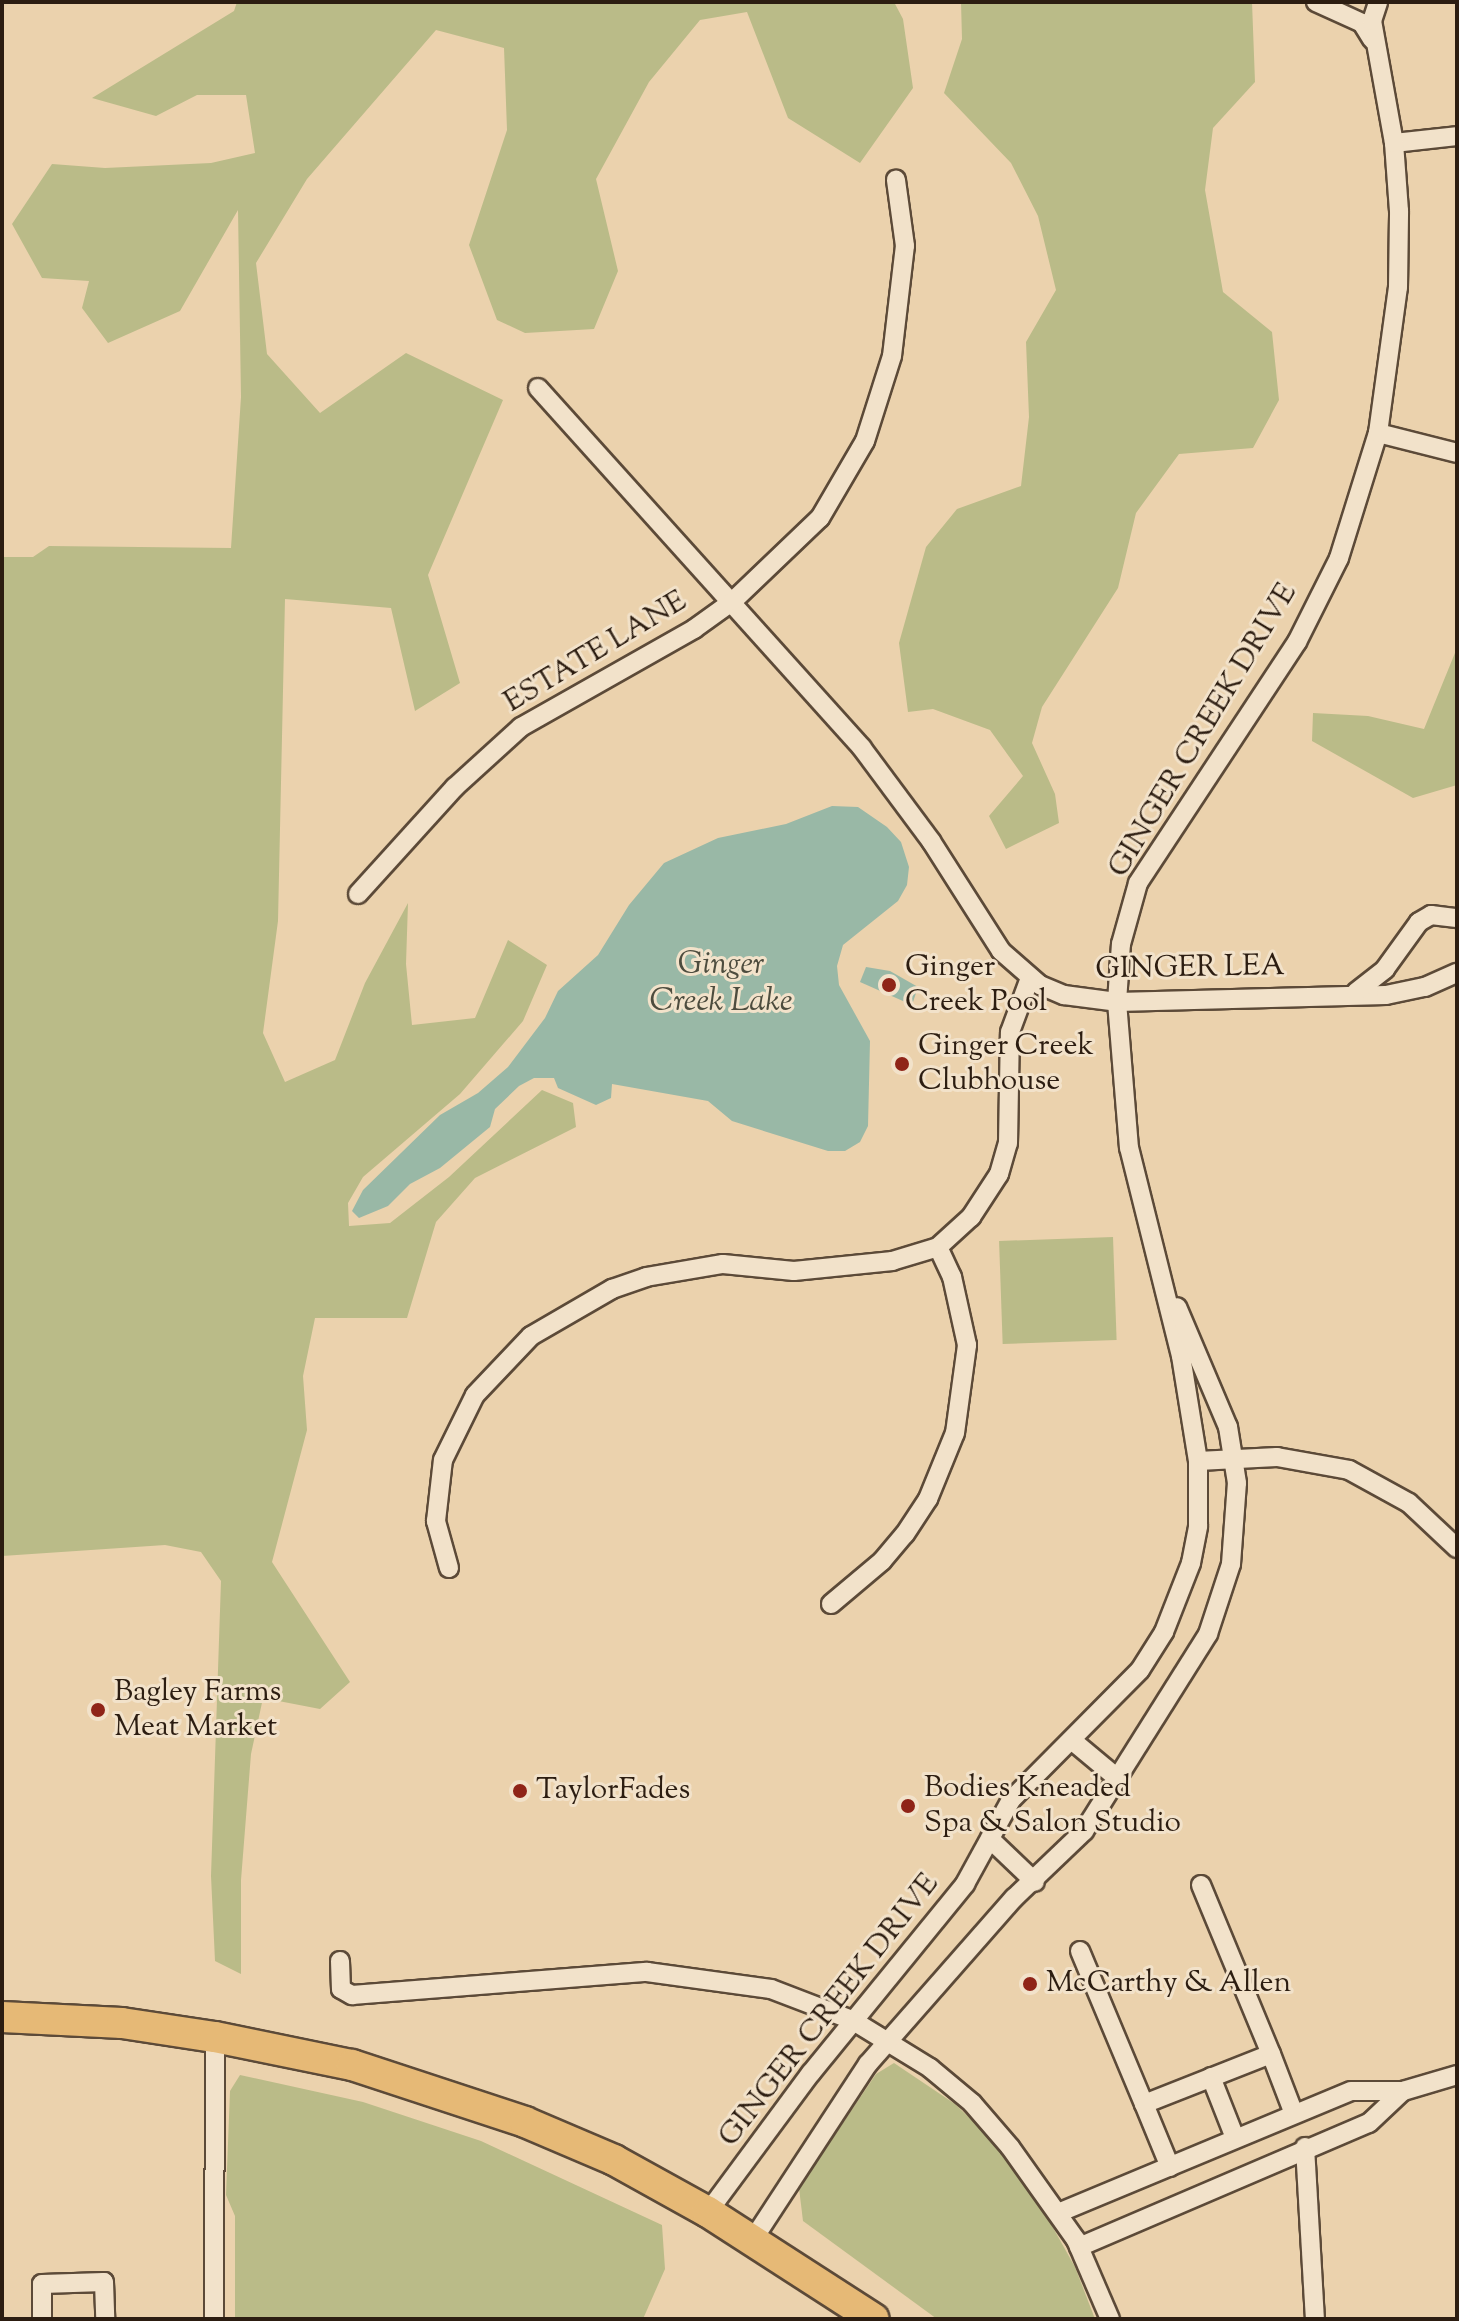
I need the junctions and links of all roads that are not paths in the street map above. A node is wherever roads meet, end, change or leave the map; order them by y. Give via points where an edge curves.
1 (1316, 2) edge
2 (1378, 2) edge
3 (1374, 41) junction
4 (1457, 136) edge
5 (1394, 143) junction
6 (896, 180) dead end
7 (538, 388) dead end
8 (1378, 433) junction
9 (1457, 453) edge
10 (733, 601) junction
11 (358, 894) dead end
12 (1457, 918) edge
13 (1457, 973) edge
14 (1030, 978) junction
15 (1356, 992) junction
16 (1117, 1002) junction
17 (938, 1247) junction
18 (1156, 1266) junction
19 (1234, 1458) junction
20 (1198, 1461) junction
21 (1457, 1548) edge
22 (449, 1568) dead end
23 (831, 1604) dead end
24 (1074, 1742) junction
25 (1116, 1777) junction
26 (990, 1839) junction
27 (1035, 1882) junction
28 (1201, 1885) dead end
29 (1080, 1951) dead end
30 (340, 1961) dead end
31 (2, 2017) edge
32 (852, 2020) junction
33 (215, 2037) junction
34 (888, 2040) junction
35 (1271, 2054) junction
36 (1457, 2075) edge
37 (1211, 2077) junction
38 (1403, 2091) junction
39 (1144, 2104) junction
40 (1294, 2114) junction
41 (1260, 2128) junction
42 (1235, 2138) junction
43 (1305, 2147) junction
44 (1274, 2161) junction
45 (1170, 2167) junction
46 (708, 2212) junction
47 (1058, 2213) junction
48 (754, 2238) junction
49 (1079, 2247) junction
50 (42, 2319) edge
51 (105, 2319) edge
52 (214, 2319) edge
53 (874, 2319) edge
54 (1110, 2319) edge
55 (1315, 2319) edge

1 - 3 street via 1362,23
2 - 3 street, GINGER CREEK DRIVE via 1372,21
3 - 5 street, GINGER CREEK DRIVE
4 - 5 street
5 - 8 street, GINGER CREEK DRIVE via 1398,287
6 - 10 street, ESTATE LANE via 905,246 898,316 882,395 865,441 820,518
7 - 10 street, GINGER LEA
8 - 9 street
8 - 16 street, GINGER CREEK DRIVE via 1339,558 1297,642 1138,883 1121,944
10 - 11 street, ESTATE LANE via 642,661 561,700 521,727 455,787
10 - 14 street, GINGER LEA via 885,776 1001,951
12 - 15 street via 1431,915 1419,922 1385,969
13 - 15 street, GINGER LEA via 1412,990
14 - 16 street, GINGER LEA via 1064,995
14 - 17 street via 1010,1032 1011,1118 999,1174 971,1217
15 - 16 street, GINGER LEA
16 - 18 street, GINGER CREEK DRIVE via 1129,1148
17 - 22 street via 845,1269 687,1267 612,1289 561,1316 498,1366 457,1426 437,1479 436,1521
17 - 23 street via 952,1277 967,1345 955,1433 928,1499 905,1534
18 - 19 street, GINGER CREEK DRIVE via 1209,1377
18 - 20 street, GINGER CREEK DRIVE via 1181,1356
19 - 20 street
19 - 21 street via 1300,1459 1349,1470 1409,1503
19 - 25 street, GINGER CREEK DRIVE via 1237,1524 1221,1604 1191,1665
20 - 24 street, GINGER CREEK DRIVE via 1198,1526 1180,1598 1140,1670
24 - 25 street
24 - 26 street, GINGER CREEK DRIVE via 1011,1800
25 - 27 street, GINGER CREEK DRIVE via 1084,1831
26 - 27 street
26 - 32 street, GINGER CREEK DRIVE via 965,1884
27 - 34 street, GINGER CREEK DRIVE via 1014,1898
28 - 35 street
29 - 39 street
30 - 32 street via 341,1989 352,1995 647,1972 771,1989
31 - 33 main road via 122,2023
32 - 34 street
32 - 46 street, GINGER CREEK DRIVE
33 - 46 main road via 352,2065 525,2122 614,2160
33 - 52 street
34 - 47 street via 972,2103
34 - 48 street, GINGER CREEK DRIVE
35 - 37 street
35 - 40 street
36 - 38 street
37 - 39 street
37 - 42 street
38 - 40 street via 1364,2088
38 - 43 street via 1369,2123
39 - 45 street
40 - 41 street
41 - 42 street
41 - 44 street
42 - 45 street
43 - 44 street
43 - 55 street
44 - 49 street via 1228,2186
45 - 47 street
46 - 48 main road
47 - 49 street
48 - 53 main road
49 - 54 street
50 - 51 street via 42,2284 104,2282

